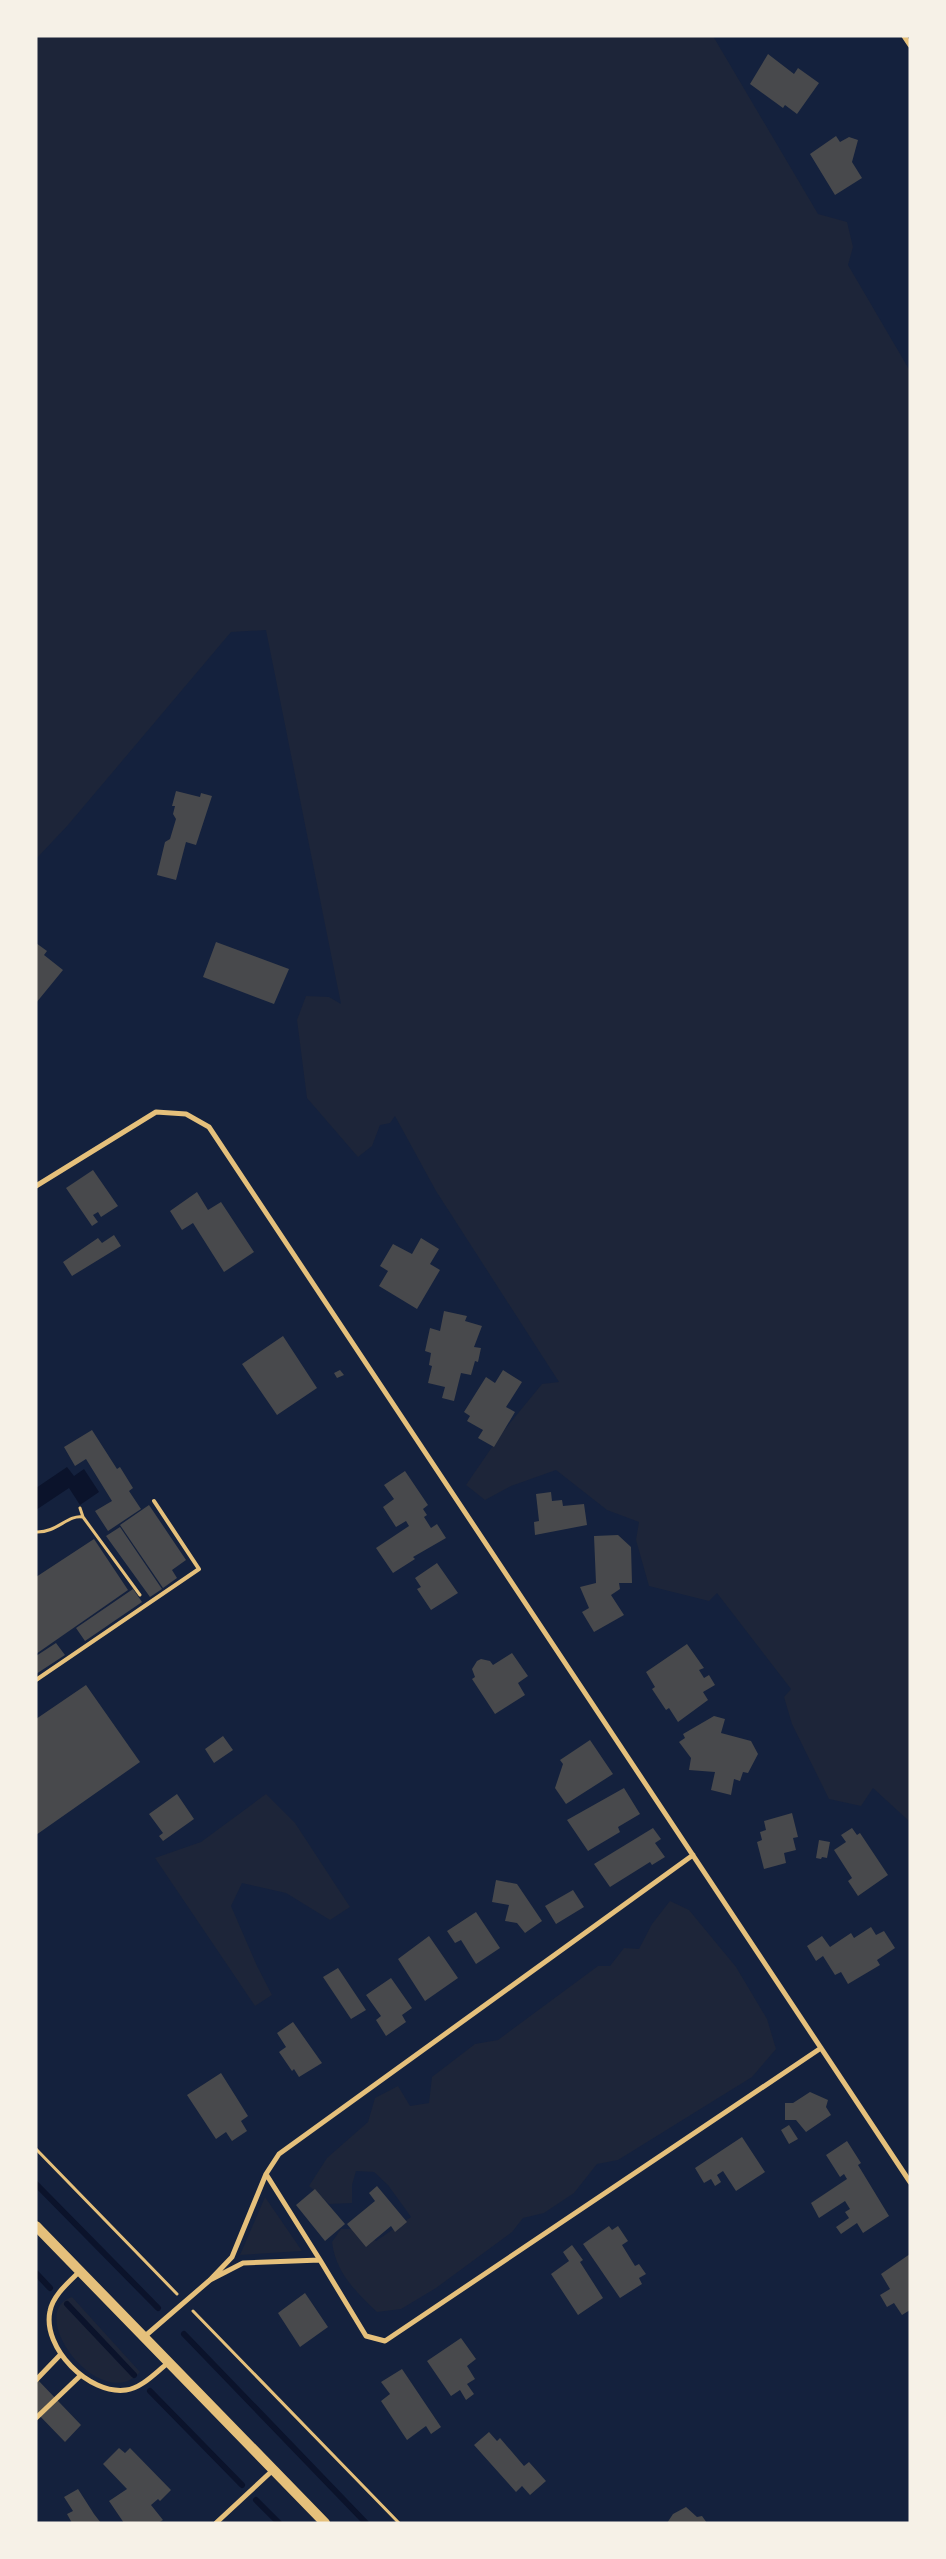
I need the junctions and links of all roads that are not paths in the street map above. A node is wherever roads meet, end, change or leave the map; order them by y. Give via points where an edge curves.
1 (904, 36) edge
2 (910, 45) edge
3 (36, 1186) edge
4 (154, 1502) dead end
5 (36, 1680) edge
6 (693, 1855) junction
7 (821, 2048) junction
8 (266, 2174) junction
9 (910, 2182) edge
10 (36, 2226) edge
11 (320, 2260) junction
12 (80, 2271) junction
13 (210, 2280) junction
14 (144, 2337) junction
15 (61, 2354) junction
16 (168, 2363) junction
17 (81, 2374) junction
18 (36, 2380) edge
19 (36, 2418) edge
20 (274, 2469) junction
21 (216, 2523) edge
22 (326, 2523) edge

1 - 2 street
3 - 6 street via 156,1112 186,1114 209,1127
4 - 5 lane via 199,1569
6 - 7 street
6 - 8 street via 279,2154
7 - 9 street
7 - 11 street via 385,2341 366,2336
8 - 11 street
8 - 13 street via 232,2257
10 - 12 main road
11 - 13 street via 243,2263
12 - 14 main road
12 - 15 street via 57,2295 50,2310 52,2338
13 - 14 street
14 - 16 main road
15 - 17 street
15 - 18 street
16 - 17 street via 139,2386 127,2390 114,2390
16 - 20 main road
17 - 19 street
20 - 21 street
20 - 22 main road

